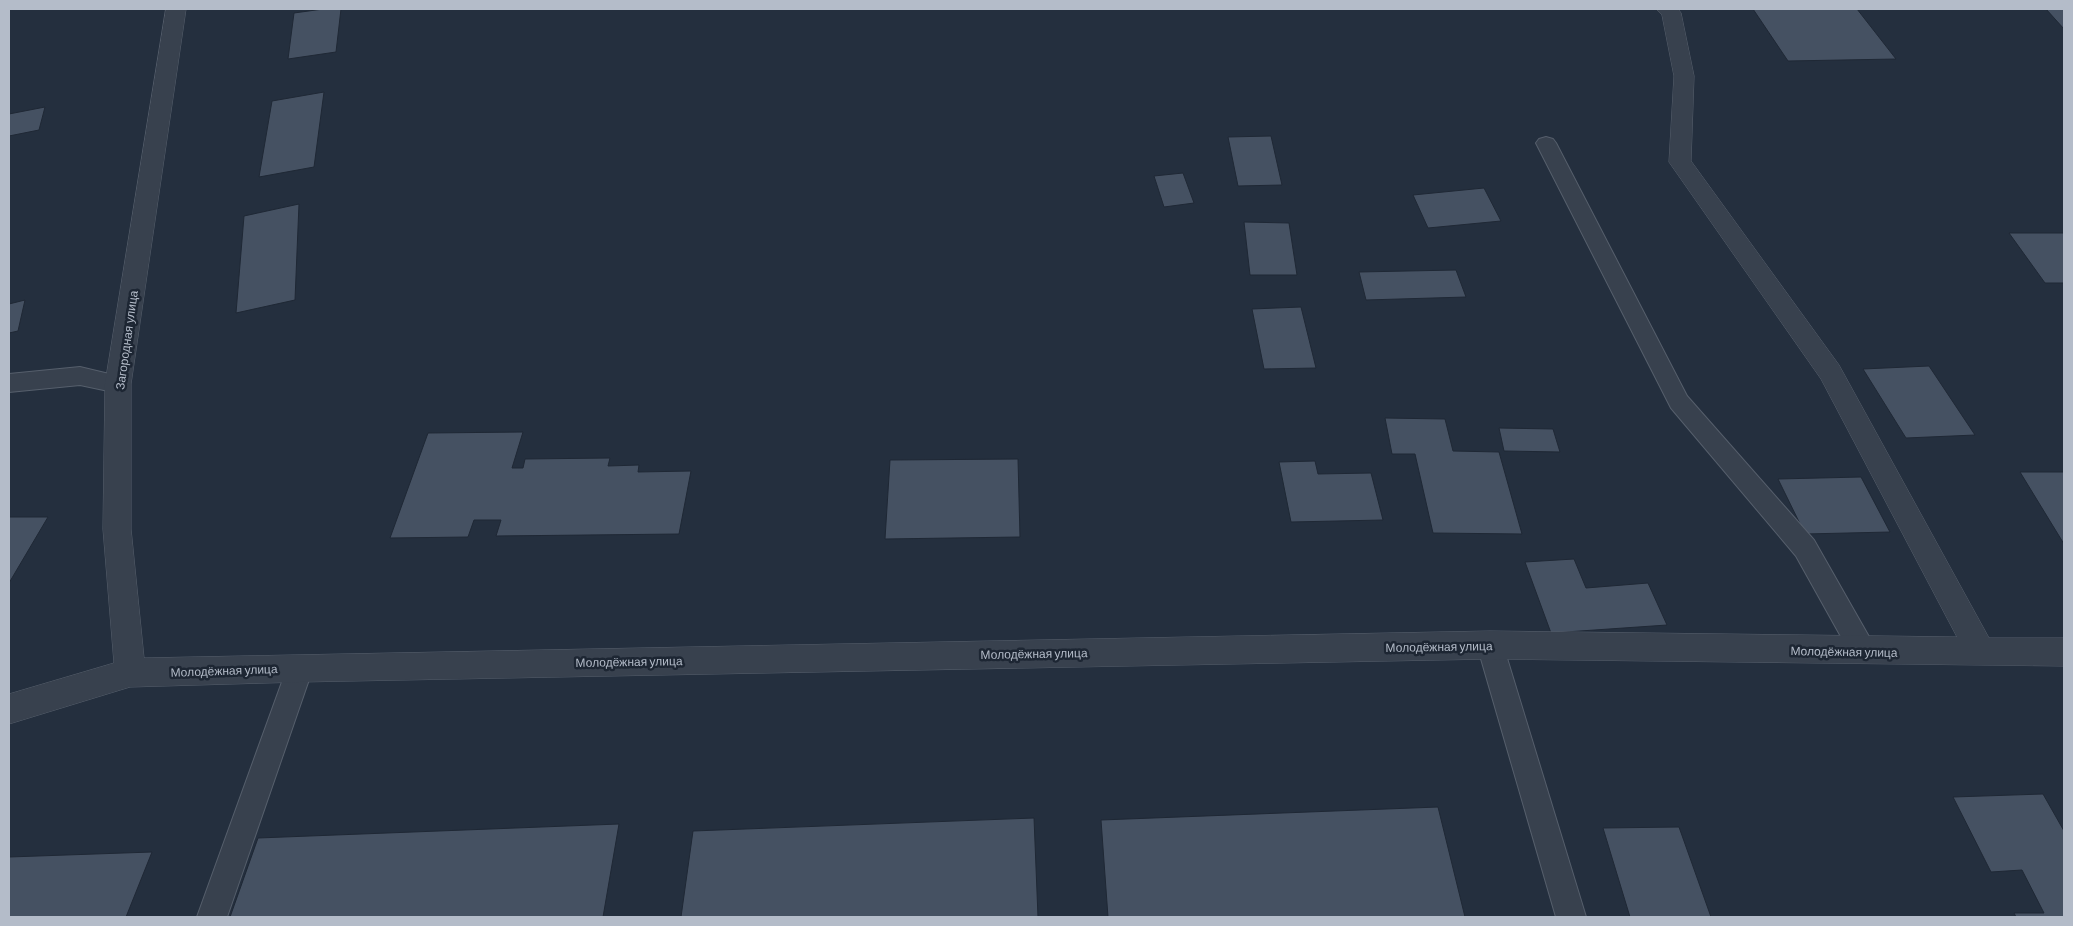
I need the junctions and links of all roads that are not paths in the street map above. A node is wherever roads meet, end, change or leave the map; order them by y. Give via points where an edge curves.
1 (176, 9) edge
2 (1666, 9) edge
3 (1546, 143) dead end
4 (9, 383) edge
5 (118, 384) junction
6 (1490, 645) junction
7 (1864, 651) junction
8 (1981, 652) junction
9 (2064, 652) edge
10 (300, 668) junction
11 (130, 674) junction
12 (9, 709) edge
13 (212, 917) edge
14 (1571, 917) edge

1 - 5 street, Загородная улица
2 - 8 street via 1670,13 1684,76 1680,162 1830,372
3 - 7 lane via 1679,402 1805,548
4 - 5 lane via 80,376
5 - 11 street, Загородная улица via 117,529
6 - 7 street, Молодёжная улица
6 - 10 street, Молодёжная улица
6 - 14 lane
7 - 8 street, Молодёжная улица
8 - 9 street, Молодёжная улица
10 - 11 street, Молодёжная улица
10 - 13 lane
11 - 12 street, Молодёжная улица

